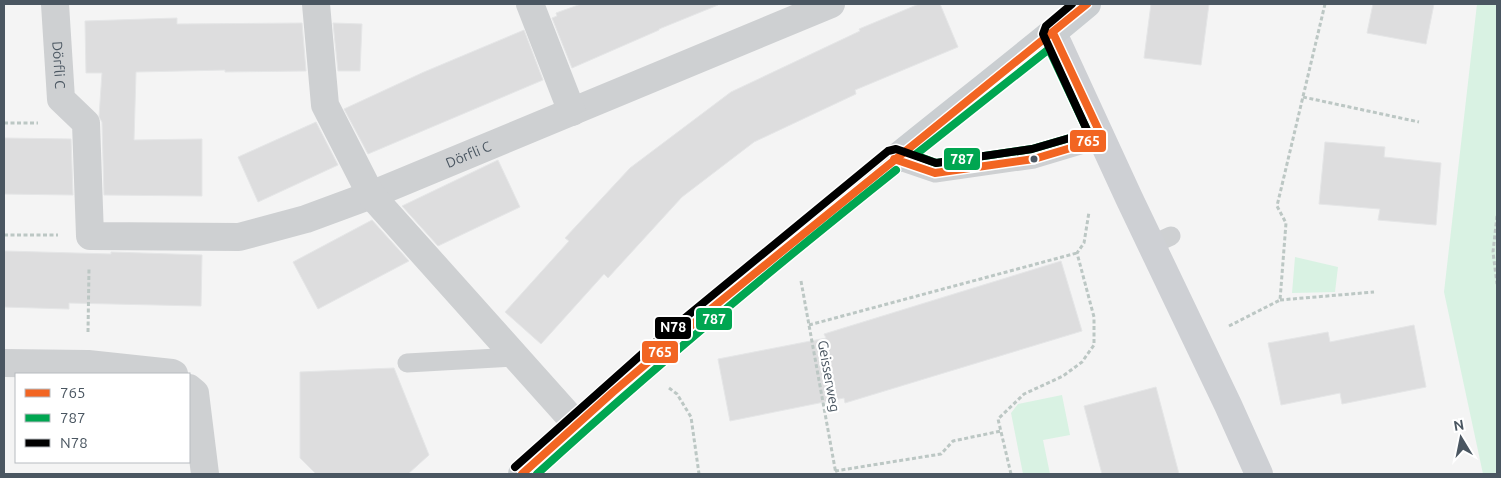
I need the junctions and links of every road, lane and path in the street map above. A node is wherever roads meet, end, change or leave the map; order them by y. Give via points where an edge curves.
1 (55, 4) edge
2 (316, 4) edge
3 (530, 4) edge
4 (831, 4) edge
5 (1086, 4) edge
6 (1325, 4) edge
7 (1053, 33) junction
8 (1303, 96) junction
9 (572, 112) junction
10 (1420, 122) dead end
11 (1100, 133) junction
12 (894, 159) junction
13 (371, 195) junction
14 (1089, 212) dead end
15 (1497, 216) edge
16 (4, 235) edge
17 (90, 236) junction
18 (1077, 253) junction
19 (801, 281) dead end
20 (1497, 284) edge
21 (1374, 292) dead end
22 (1280, 300) junction
23 (809, 325) junction
24 (1229, 326) dead end
25 (516, 357) junction
26 (4, 362) edge
27 (88, 364) junction
28 (408, 364) dead end
29 (172, 373) edge
30 (669, 388) dead end
31 (190, 389) edge
32 (576, 424) junction
33 (1001, 431) junction
34 (836, 473) edge
35 (205, 474) edge
36 (522, 474) edge
37 (699, 474) edge
38 (1011, 474) edge
39 (1259, 474) edge

1 - 17 street, Dörfli C via 61,100 86,123
2 - 13 street via 325,105
3 - 9 street
4 - 9 street, Dörfli C
5 - 7 main road
6 - 8 path
7 - 11 street
7 - 12 main road
8 - 10 path
8 - 22 path via 1278,206 1286,223
9 - 13 street, Dörfli C
11 - 12 lane via 1084,144 1034,159 935,173
11 - 39 street via 1161,241
12 - 32 main road via 671,341
13 - 17 street, Dörfli C via 306,219 239,237
13 - 25 street
14 - 18 path via 1084,243
15 - 20 path via 1493,252
16 - 17 path
17 - 27 path
18 - 23 path
18 - 33 path via 1094,317 1094,344 1082,362 1063,376 1024,394 998,419
19 - 23 path, Geisserweg
21 - 22 path
22 - 24 path
23 - 34 path, Geisserweg
25 - 28 lane
25 - 32 street
26 - 27 street
27 - 29 street
30 - 37 path via 677,394 691,417
31 - 35 street via 195,393
32 - 36 main road
33 - 34 path via 953,441 941,454
33 - 38 path

